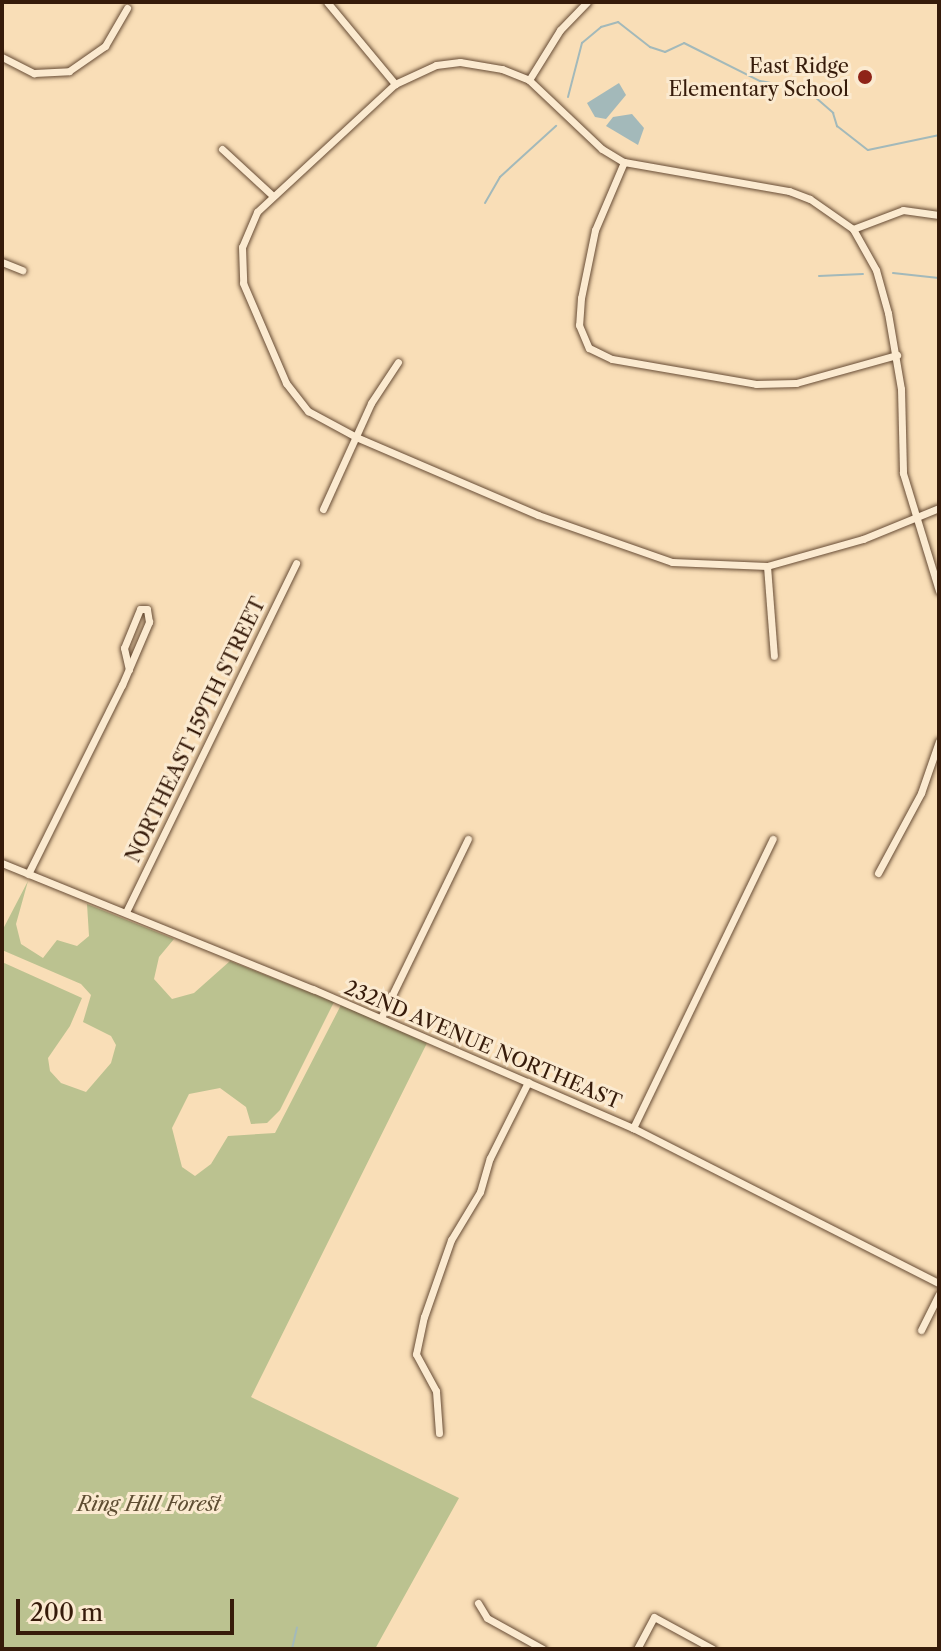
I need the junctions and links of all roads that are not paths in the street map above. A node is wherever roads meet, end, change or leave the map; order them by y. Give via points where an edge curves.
1 (327, 2) edge
2 (587, 2) edge
3 (127, 8) dead end
4 (2, 57) edge
5 (529, 80) junction
6 (395, 84) junction
7 (222, 149) dead end
8 (624, 162) junction
9 (273, 196) junction
10 (939, 215) edge
11 (853, 229) junction
12 (2, 262) edge
13 (22, 270) dead end
14 (897, 355) junction
15 (398, 362) dead end
16 (356, 437) junction
17 (939, 508) edge
18 (323, 509) dead end
19 (916, 518) junction
20 (296, 563) dead end
21 (767, 566) junction
22 (939, 591) edge
23 (774, 656) dead end
24 (129, 669) junction
25 (939, 741) edge
26 (938, 757) edge
27 (468, 839) dead end
28 (773, 839) dead end
29 (2, 863) edge
30 (878, 873) dead end
31 (28, 874) junction
32 (126, 912) junction
33 (381, 1018) junction
34 (409, 1030) junction
35 (404, 1041) dead end
36 (528, 1082) junction
37 (633, 1128) junction
38 (939, 1283) edge
39 (939, 1294) edge
40 (921, 1330) dead end
41 (439, 1433) dead end
42 (478, 1603) dead end
43 (543, 1649) edge
44 (637, 1649) edge
45 (713, 1649) edge

1 - 6 street
2 - 5 street via 560,30
3 - 4 street via 105,46 69,71 34,73
5 - 6 street via 460,62 415,72
5 - 8 street via 602,149
6 - 9 street
7 - 9 street
8 - 11 street via 789,191
8 - 14 street via 595,230 581,298 579,325 589,348 612,359 756,384 796,383
9 - 16 street via 248,229 240,267 290,389 308,411
10 - 11 street via 903,210
11 - 14 street via 876,270
12 - 13 street
14 - 19 street via 903,473
15 - 16 street
16 - 18 street
16 - 21 street via 619,546 672,562
17 - 19 street
19 - 21 street
19 - 22 street
20 - 32 street, NORTHEAST 159TH STREET
21 - 23 street
24 - 24 street via 149,622 147,609 140,609 124,648
24 - 31 street
25 - 26 street
26 - 30 street
27 - 33 street
28 - 37 street
29 - 31 street, 232ND AVENUE NORTHEAST
31 - 32 street, 232ND AVENUE NORTHEAST
32 - 33 street, 232ND AVENUE NORTHEAST
33 - 34 street, 232ND AVENUE NORTHEAST
34 - 35 street
34 - 36 street, 232ND AVENUE NORTHEAST
36 - 37 street, 232ND AVENUE NORTHEAST
36 - 41 street via 490,1158 480,1192 451,1240 424,1317 416,1354 436,1391
37 - 38 street, 232ND AVENUE NORTHEAST
39 - 40 street
42 - 43 street via 487,1618
44 - 45 street via 654,1617

